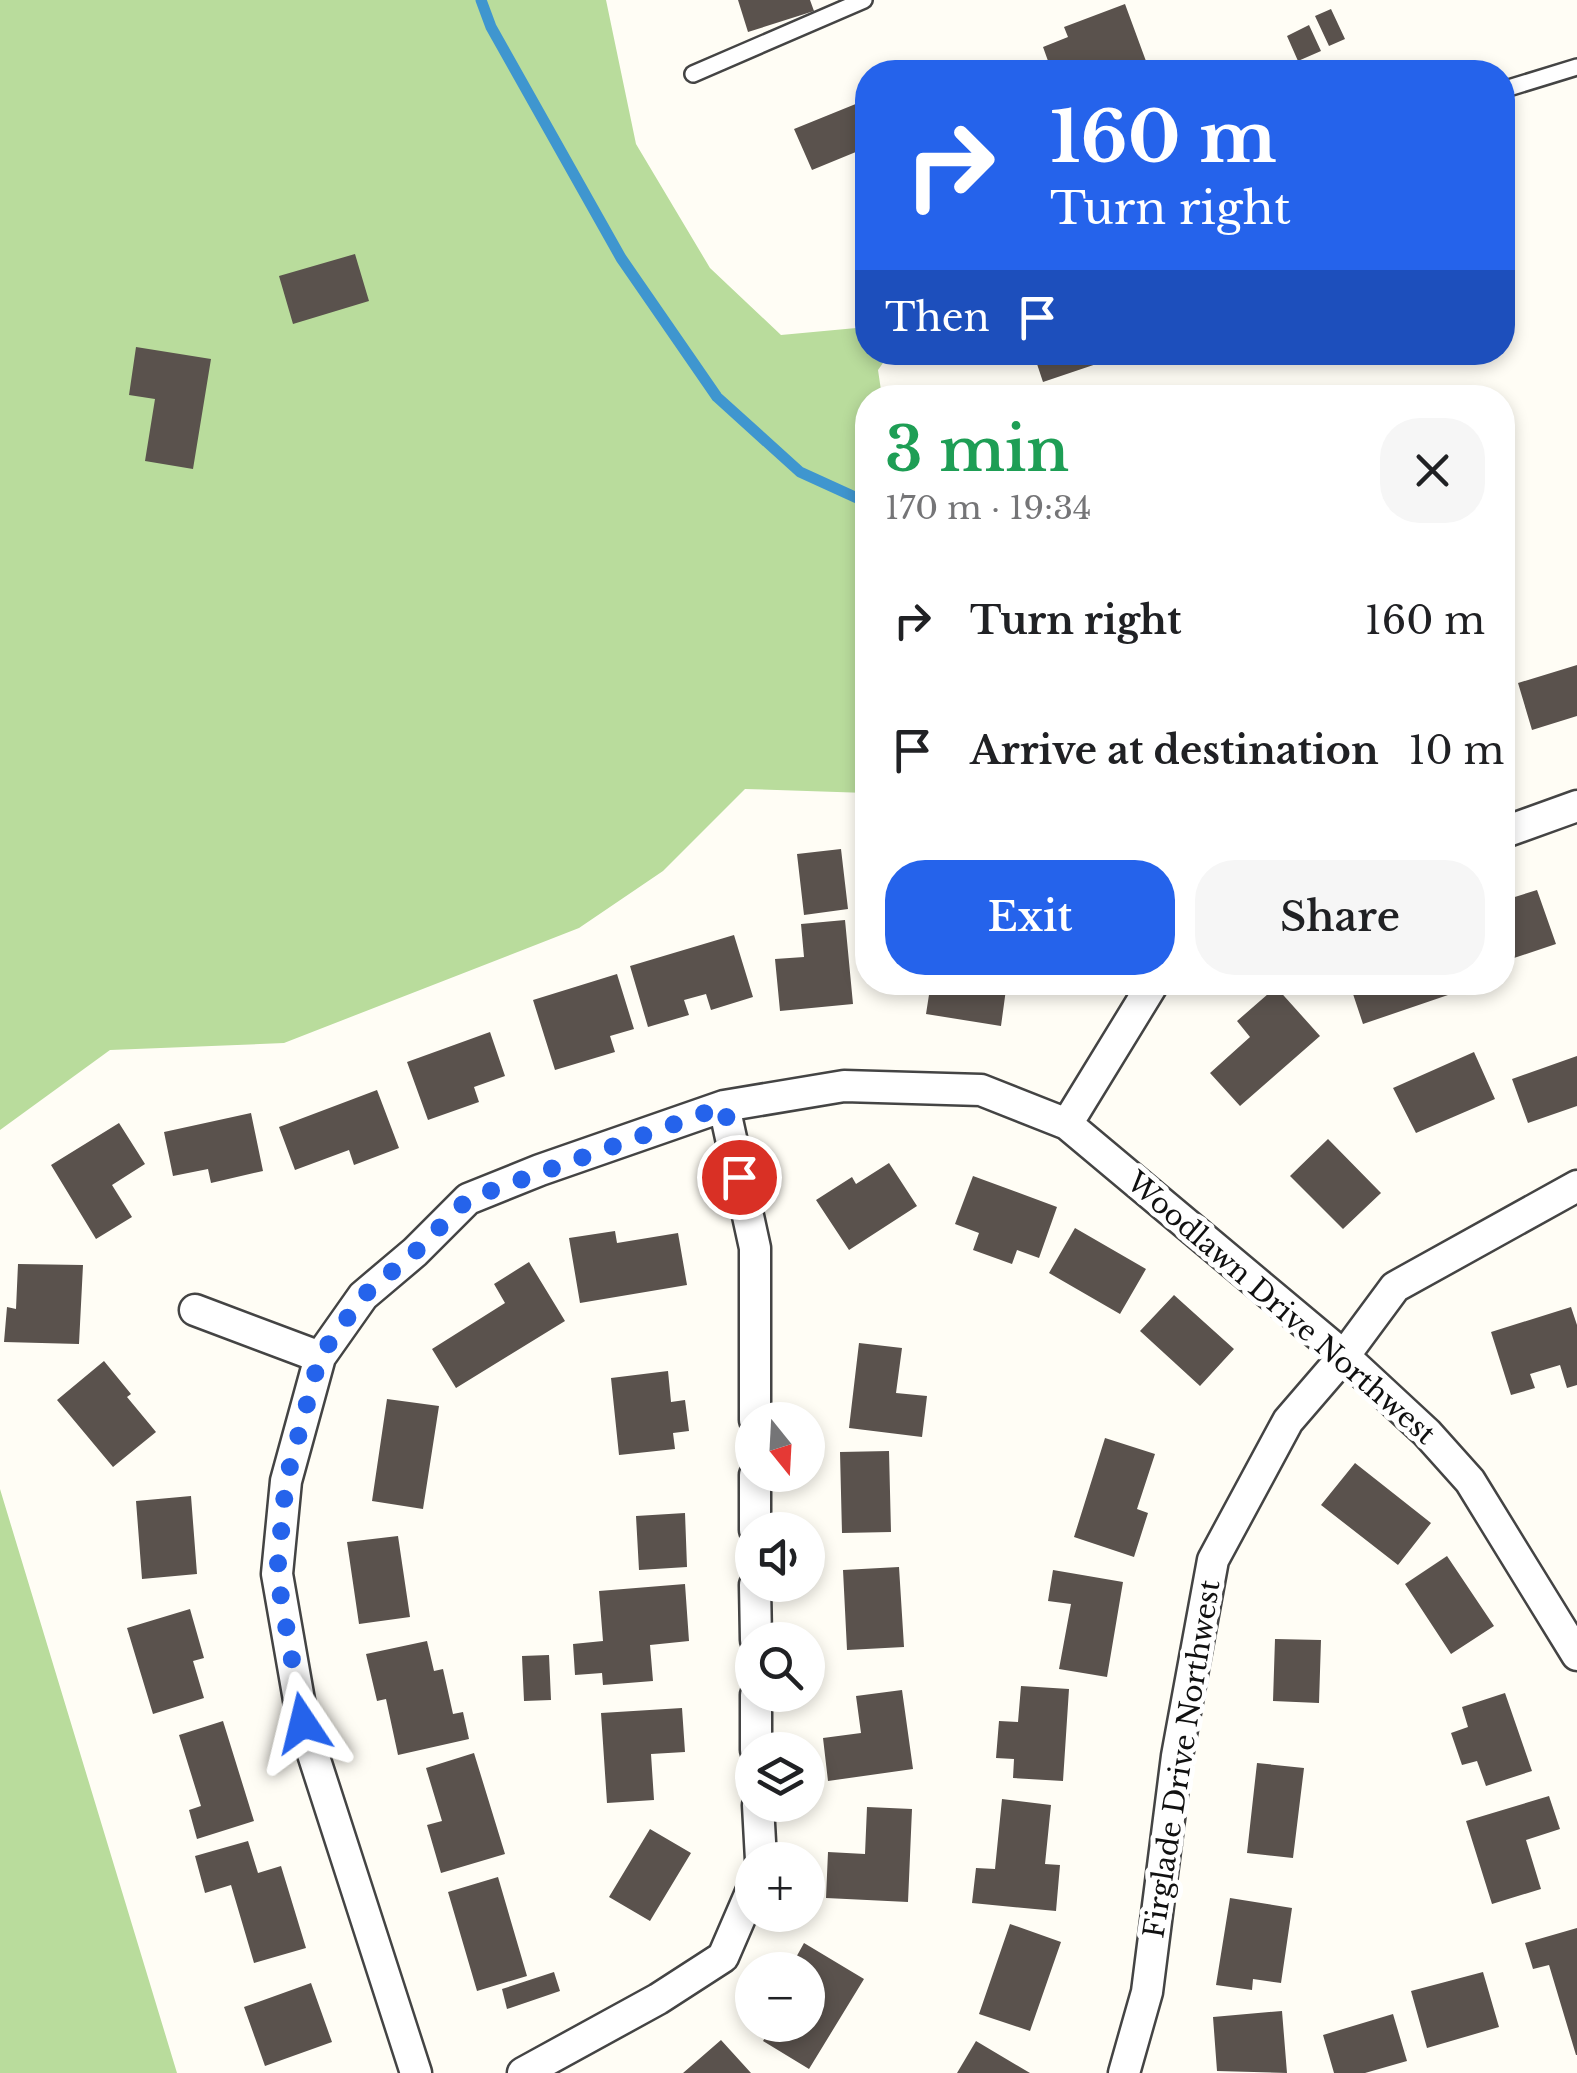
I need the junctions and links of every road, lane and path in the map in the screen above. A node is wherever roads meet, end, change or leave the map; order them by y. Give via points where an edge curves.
1 (864, 0) edge
2 (1577, 68) edge
3 (693, 74) dead end
4 (1515, 86) edge
5 (1577, 806) edge
6 (1515, 828) edge
7 (1146, 995) edge
8 (724, 1106) junction
9 (1067, 1124) junction
10 (1577, 1186) edge
11 (195, 1310) dead end
12 (320, 1356) junction
13 (1344, 1356) junction
14 (755, 1402) edge
15 (1577, 1656) edge
16 (735, 1929) edge
17 (416, 2073) edge
18 (523, 2073) edge
19 (1124, 2073) edge

1 - 3 lane
2 - 4 lane
5 - 6 street
7 - 9 street
8 - 9 street via 844,1086 980,1090
8 - 12 street via 468,1199 363,1296
8 - 14 street via 755,1248
9 - 13 street, Woodlawn Drive Northwest
10 - 13 street, Firglade Drive Northwest via 1394,1286
11 - 12 street
12 - 17 street via 286,1481 277,1574 303,1723
13 - 15 street, Woodlawn Drive Northwest via 1470,1481
13 - 19 street, Firglade Drive Northwest via 1288,1421 1213,1560 1177,1756 1148,1992
16 - 18 street via 723,1957

